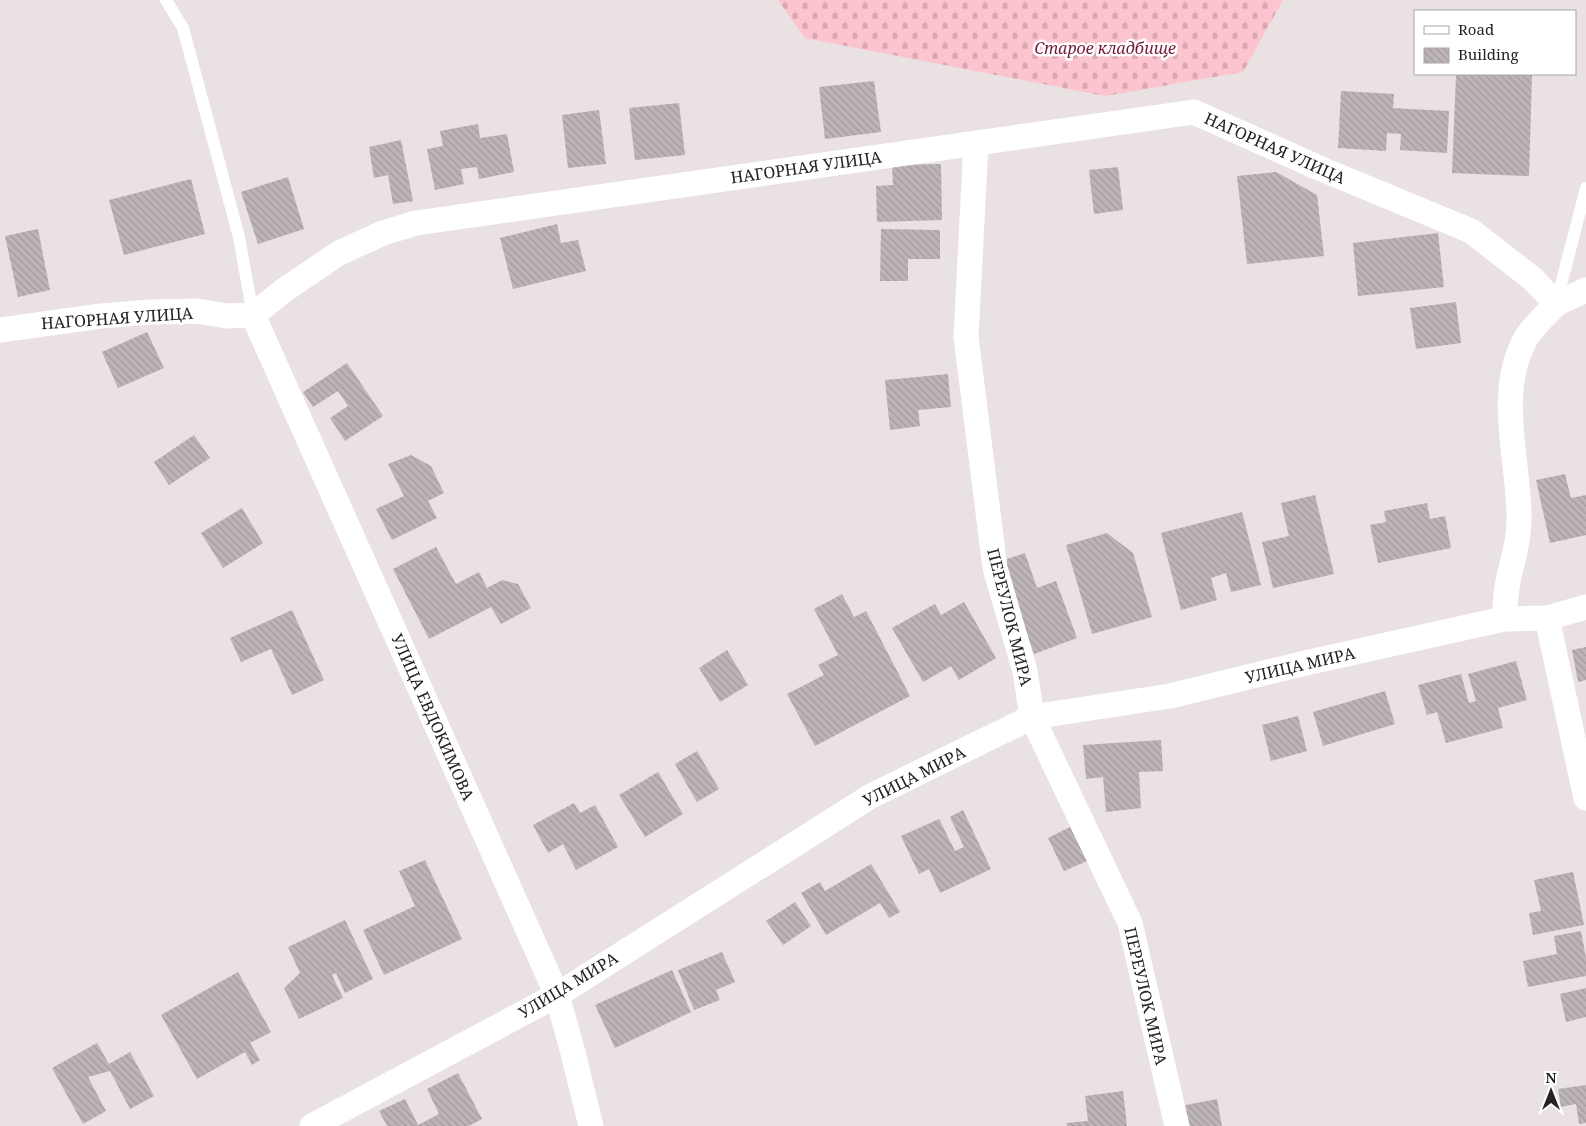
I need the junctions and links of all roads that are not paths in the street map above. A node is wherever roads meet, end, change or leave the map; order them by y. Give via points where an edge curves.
1 (166, 0) edge
2 (976, 143) junction
3 (1586, 188) edge
4 (1586, 290) edge
5 (1556, 304) junction
6 (253, 315) junction
7 (0, 330) edge
8 (1586, 607) edge
9 (1548, 618) junction
10 (1504, 619) junction
11 (1032, 717) junction
12 (1586, 798) edge
13 (557, 995) junction
14 (312, 1126) edge
15 (590, 1126) edge
16 (1176, 1126) edge

1 - 6 lane via 186,38 240,237
2 - 5 street, НАГОРНАЯ УЛИЦА via 1194,112 1471,232 1533,279
2 - 6 street, НАГОРНАЯ УЛИЦА via 416,223 383,233 339,253
2 - 11 street, ПЕРЕУЛОК МИРА via 966,337 995,568 1025,671
3 - 5 lane
4 - 5 street
5 - 10 street via 1527,337 1511,384 1520,516
6 - 7 street, НАГОРНАЯ УЛИЦА via 151,312
6 - 13 street, УЛИЦА ЕВДОКИМОВА
8 - 9 street, УЛИЦА МИРА
9 - 10 street, УЛИЦА МИРА
9 - 12 street
10 - 11 street, УЛИЦА МИРА via 1170,696
11 - 13 street, УЛИЦА МИРА via 871,796
11 - 16 street, ПЕРЕУЛОК МИРА via 1130,923
13 - 14 street, УЛИЦА МИРА
13 - 15 street, УЛИЦА ЕВДОКИМОВА

